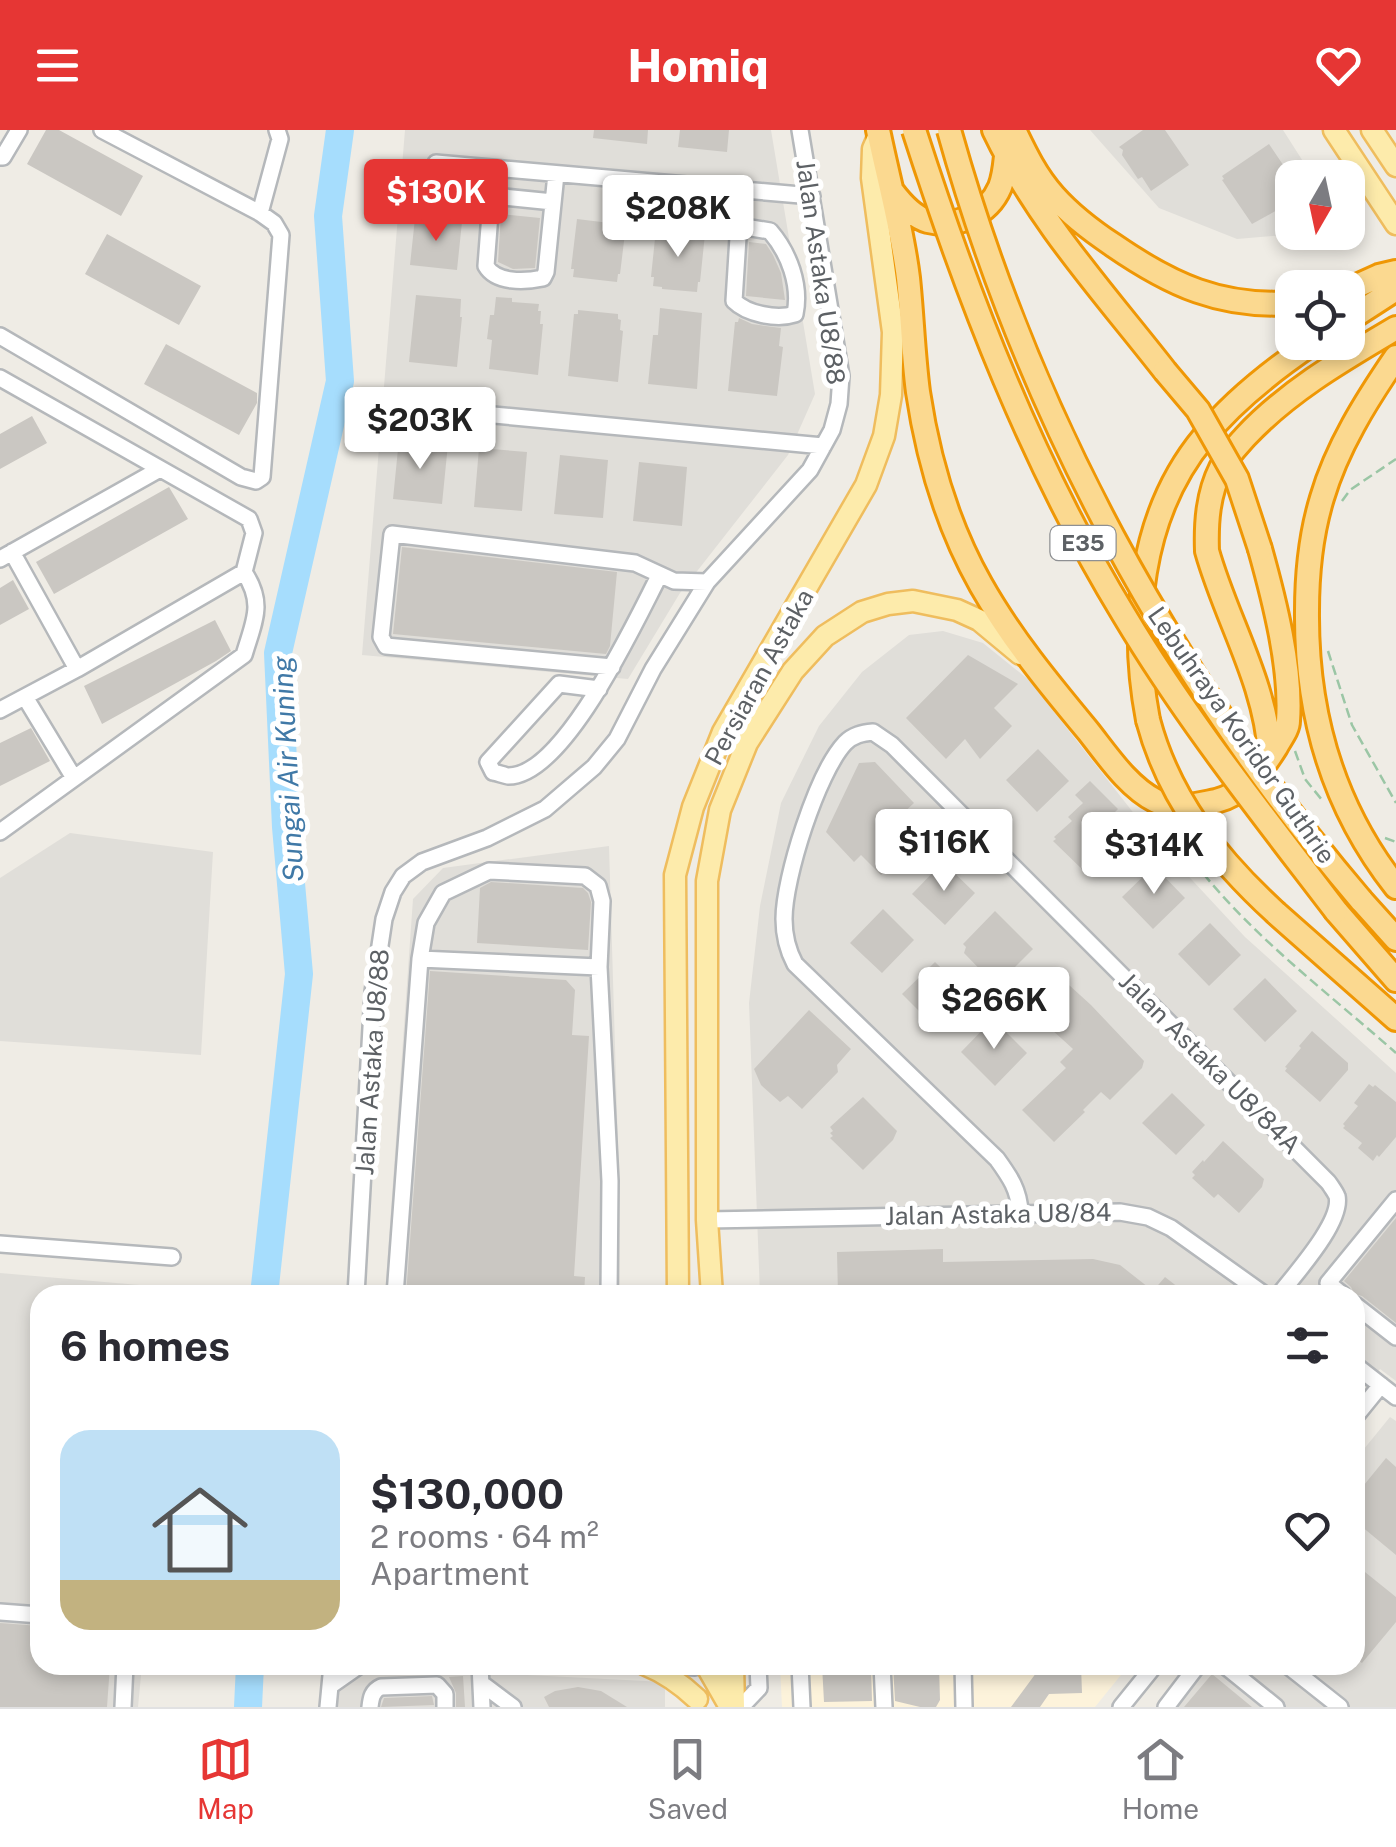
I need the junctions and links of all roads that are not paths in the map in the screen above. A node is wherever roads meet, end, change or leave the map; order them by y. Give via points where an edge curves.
1 (20, 130) edge
2 (102, 130) edge
3 (278, 130) edge
4 (800, 130) edge
5 (914, 130) edge
6 (949, 130) edge
7 (994, 130) edge
8 (1014, 130) edge
9 (1334, 130) edge
10 (1372, 130) edge
11 (878, 133) edge
12 (1006, 156) junction
13 (0, 157) edge
14 (436, 164) dead end
15 (1396, 166) edge
16 (556, 174) junction
17 (741, 190) junction
18 (892, 191) junction
19 (812, 196) junction
20 (553, 202) junction
21 (260, 213) junction
22 (1396, 224) edge
23 (738, 226) junction
24 (1396, 272) edge
25 (1365, 282) edge
26 (1396, 290) edge
27 (1275, 303) edge
28 (1365, 309) edge
29 (1396, 328) edge
30 (0, 336) edge
31 (1396, 357) edge
32 (1287, 360) edge
33 (0, 378) edge
34 (17, 387) junction
35 (0, 397) edge
36 (440, 410) dead end
37 (823, 446) junction
38 (160, 468) junction
39 (6, 556) edge
40 (244, 572) junction
41 (658, 576) junction
42 (707, 582) junction
43 (1034, 664) junction
44 (612, 667) junction
45 (76, 669) junction
46 (599, 689) junction
47 (25, 697) junction
48 (0, 710) edge
49 (1270, 757) junction
50 (74, 778) junction
51 (0, 832) edge
52 (1396, 887) edge
53 (1396, 939) edge
54 (420, 959) junction
55 (598, 967) junction
56 (1396, 980) edge
57 (1396, 1019) edge
58 (1396, 1200) edge
59 (1020, 1212) junction
60 (707, 1220) junction
61 (0, 1244) edge
62 (172, 1256) dead end
63 (677, 1270) junction
64 (357, 1285) edge
65 (396, 1285) edge
66 (609, 1285) edge
67 (678, 1285) edge
68 (711, 1285) edge
69 (1251, 1285) edge
70 (1287, 1285) edge
71 (1329, 1285) edge
72 (1365, 1312) edge
73 (1396, 1337) edge
74 (1365, 1372) edge
75 (1390, 1388) edge
76 (1365, 1409) edge
77 (0, 1612) edge
78 (30, 1615) edge
79 (125, 1675) edge
80 (331, 1675) edge
81 (346, 1675) edge
82 (481, 1675) edge
83 (668, 1675) edge
84 (698, 1675) edge
85 (708, 1675) edge
86 (733, 1675) edge
87 (758, 1675) edge
88 (800, 1675) edge
89 (882, 1675) edge
90 (963, 1675) edge
91 (1147, 1675) edge
92 (1190, 1675) edge
93 (1236, 1675) edge
94 (1300, 1675) edge
95 (481, 1683) junction
96 (330, 1686) junction
97 (697, 1703) edge
98 (123, 1707) edge
99 (328, 1707) edge
100 (370, 1707) edge
101 (444, 1707) edge
102 (482, 1707) edge
103 (512, 1707) edge
104 (735, 1707) edge
105 (802, 1707) edge
106 (884, 1707) edge
107 (964, 1707) edge
108 (1120, 1707) edge
109 (1166, 1707) edge
110 (1276, 1707) edge
111 (1340, 1707) edge

1 - 13 street
2 - 21 street
3 - 21 street
4 - 19 street, Jalan Astaka U8/88
5 - 56 highway, Lebuhraya Koridor Guthrie / E35, bridge via 990,346 1123,614 1172,691
6 - 53 highway, Lebuhraya Koridor Guthrie / E35, bridge via 1008,308 1102,519 1204,690 1310,837
7 - 12 highway
8 - 27 highway via 1055,197 1146,268 1214,297
9 - 22 main road
10 - 15 main road
11 - 18 highway
11 - 63 main road, Persiaran Astaka via 872,178 893,332 884,436 866,486 723,732 675,875
12 - 18 highway via 991,202 956,223 917,216
12 - 49 highway, bridge via 1058,238 1198,410 1237,479 1276,605 1287,691 1288,725
14 - 16 street
16 - 17 street
16 - 20 street
17 - 19 street
17 - 23 street
18 - 43 highway via 935,479 980,584
19 - 37 street, Jalan Astaka U8/88 via 841,376 839,404
20 - 20 street via 494,196 490,273 543,278
21 - 30 street via 280,235 262,477 256,481
23 - 23 street via 770,231 777,239 792,269 796,307 788,318 747,311 734,301
24 - 25 highway
26 - 28 highway
29 - 49 highway via 1262,419 1230,453 1211,494 1207,551 1260,695
31 - 52 highway via 1341,448 1322,496 1307,636 1316,716 1337,786
32 - 57 highway, bridge via 1202,439 1156,528 1143,582 1139,654 1148,720 1194,823 1247,887
33 - 34 street
34 - 35 street
34 - 38 street
36 - 37 street
37 - 42 street, Jalan Astaka U8/88 via 810,470
38 - 39 street
38 - 40 street via 249,519 254,533
39 - 45 street
40 - 45 street
40 - 50 street via 255,588 256,614 244,655
41 - 42 street
41 - 44 street
41 - 44 street via 635,564 392,534 381,637 386,646
42 - 64 street, Jalan Astaka U8/88 via 594,768 545,809 422,862 392,892 373,992
43 - 49 highway via 1122,773 1154,800 1189,806 1226,798 1248,785
43 - 60 main road, Persiaran Astaka via 967,614 914,601 888,604 825,636 793,671 747,743 720,810 707,881
44 - 46 street
45 - 47 street
46 - 46 street via 542,761 522,773 493,772 488,762 560,684
47 - 48 street
47 - 50 street
50 - 51 street
54 - 55 street
54 - 55 street via 426,923 443,893 489,871 585,876 598,886
54 - 65 street
55 - 66 street
58 - 71 street
59 - 60 street, Jalan Astaka U8/84
59 - 69 street, Jalan Astaka U8/84 via 1148,1218
59 - 70 street, Jalan Astaka U8/84A via 1013,1182 997,1159 789,952 786,892 802,830 831,762 859,734 873,732 892,745 1328,1182 1337,1196 1328,1230
60 - 63 main road
60 - 68 main road, Persiaran Astaka
61 - 62 street
63 - 67 main road, Persiaran Astaka
72 - 73 street
74 - 75 street
75 - 76 street
77 - 78 street
79 - 98 street
80 - 96 street
81 - 96 street
82 - 95 street
83 - 97 main road
84 - 97 main road
85 - 104 main road
86 - 104 main road
87 - 104 street via 759,1688
88 - 105 street
89 - 106 street
90 - 107 street
91 - 108 street
92 - 109 street
93 - 110 street
94 - 111 street
95 - 102 street
95 - 103 street
96 - 99 street
100 - 101 street via 381,1687 437,1685

